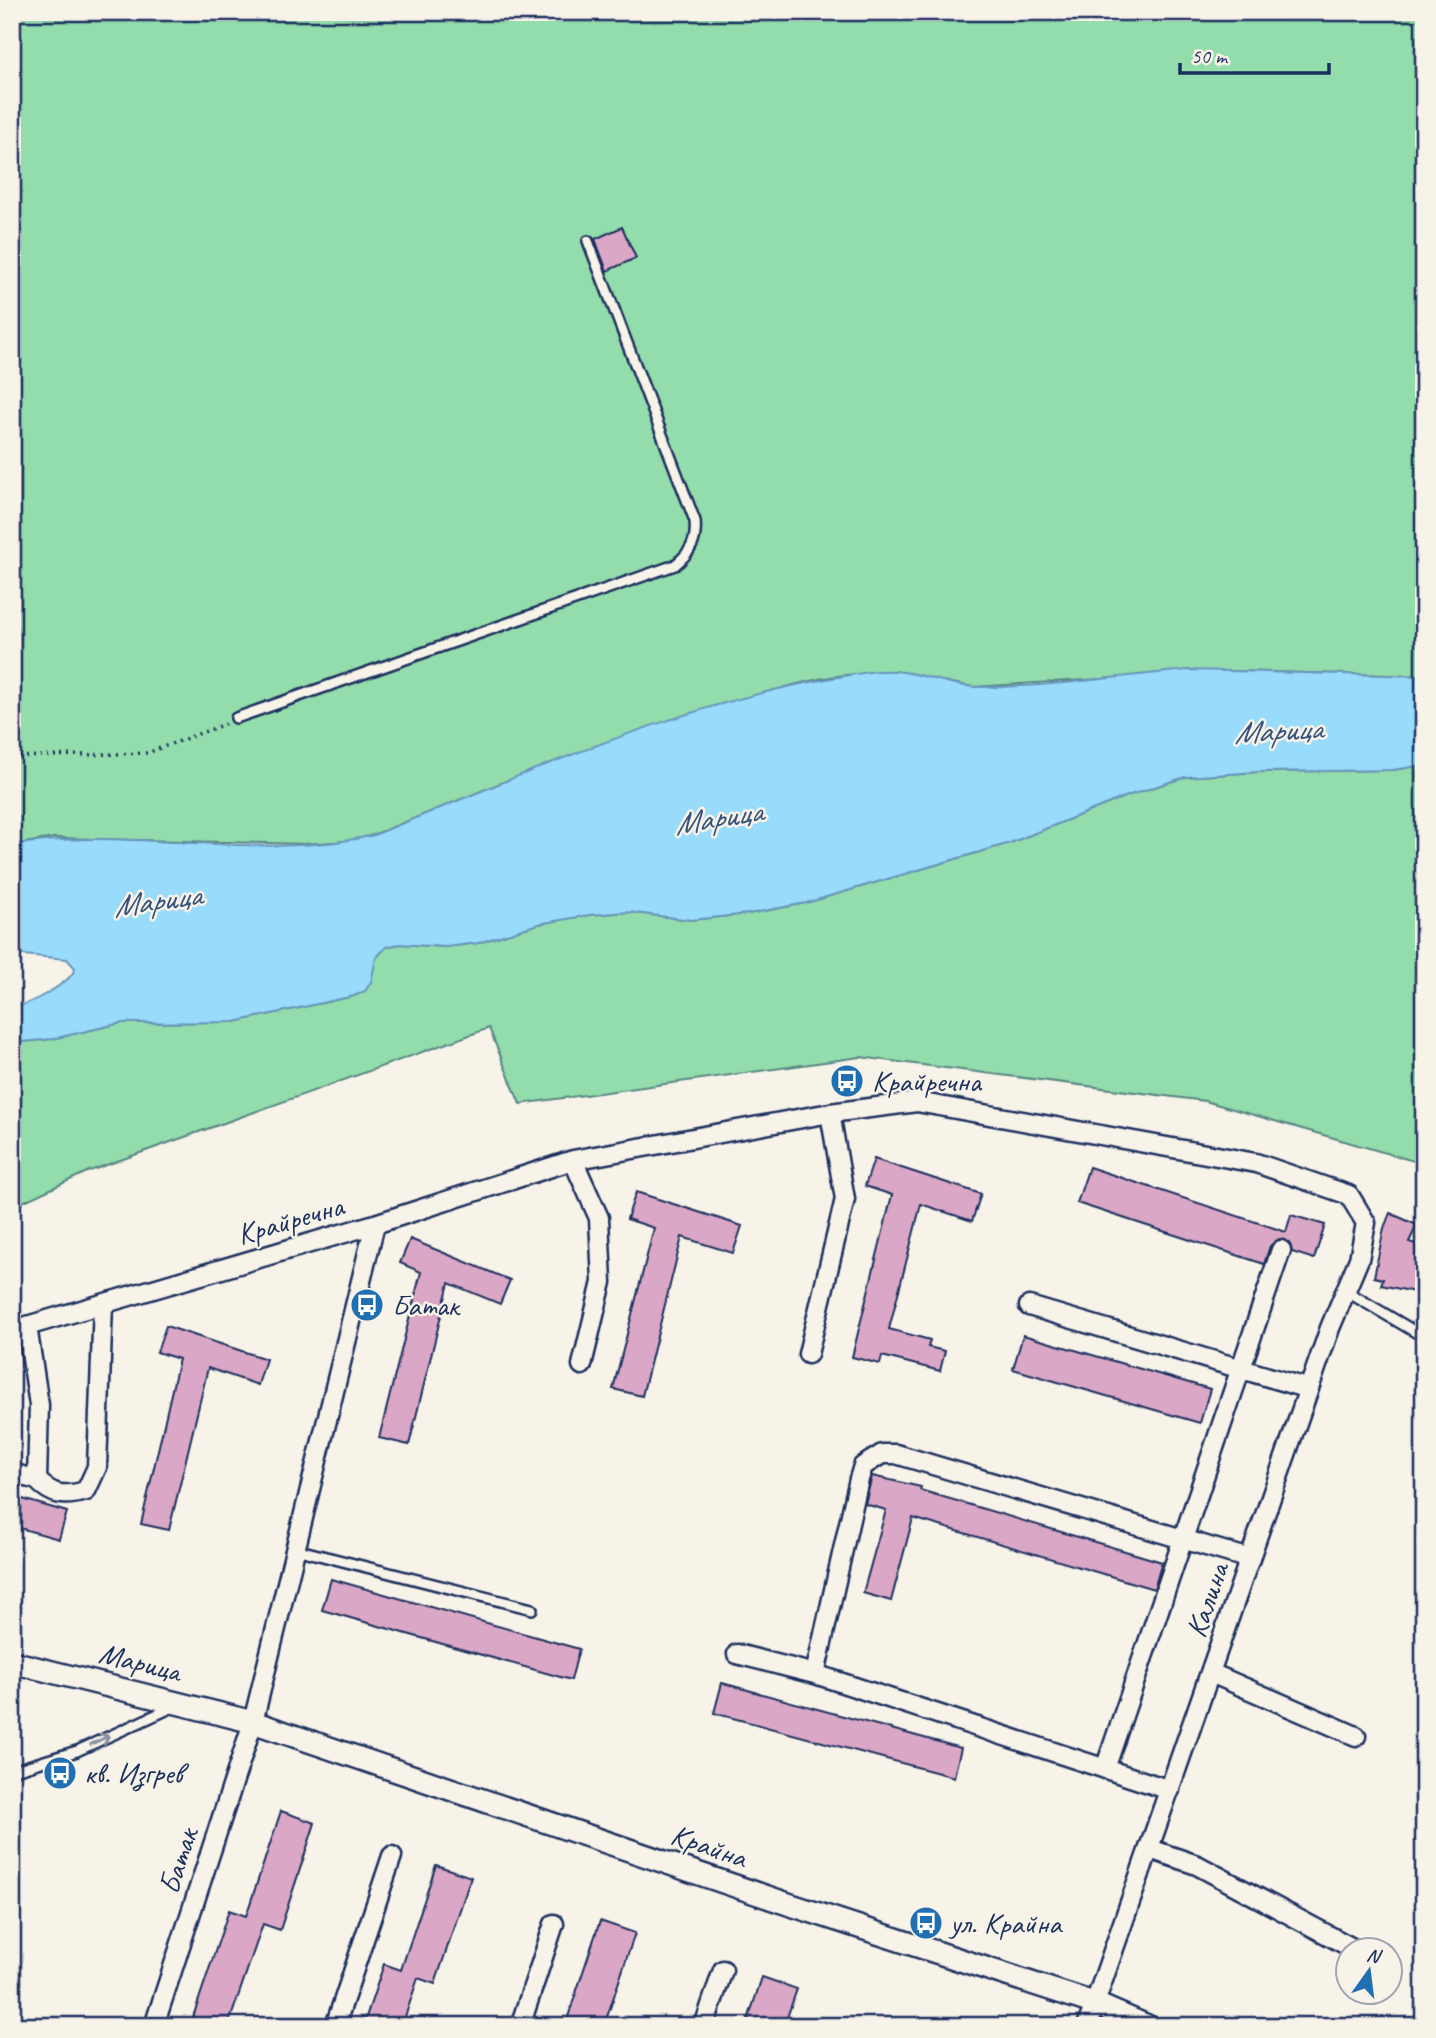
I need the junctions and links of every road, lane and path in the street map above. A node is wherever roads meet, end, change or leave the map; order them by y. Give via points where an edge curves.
1 (588, 241) dead end
2 (236, 718) joint
3 (12, 757) edge
4 (830, 1113) junction
5 (573, 1160) junction
6 (1349, 1195) joint
7 (375, 1224) junction
8 (1282, 1250) dead end
9 (1346, 1291) junction
10 (103, 1304) junction
11 (1029, 1306) dead end
12 (1424, 1337) edge
13 (808, 1353) dead end
14 (582, 1365) dead end
15 (1240, 1369) junction
16 (1309, 1389) junction
17 (12, 1474) edge
18 (37, 1480) junction
19 (1183, 1540) junction
20 (295, 1549) junction
21 (1250, 1559) junction
22 (532, 1609) dead end
23 (737, 1654) dead end
24 (12, 1662) edge
25 (1211, 1673) junction
26 (815, 1674) junction
27 (182, 1703) junction
28 (253, 1722) junction
29 (1356, 1736) dead end
30 (1105, 1769) junction
31 (12, 1771) edge
32 (1170, 1790) junction
33 (1150, 1849) junction
34 (392, 1856) dead end
35 (554, 1924) dead end
36 (1334, 1938) edge
37 (723, 1970) dead end
38 (1096, 2004) junction
39 (154, 2026) edge
40 (335, 2026) edge
41 (520, 2026) edge
42 (704, 2026) edge
43 (1087, 2026) edge
44 (1147, 2026) edge

1 - 2 lane via 695,521 696,536 688,555 675,565
2 - 3 path via 211,732 147,752
4 - 5 street, Крайречна
4 - 6 street, Крайречна via 917,1102 1256,1163
4 - 13 street via 845,1199
5 - 7 street, Крайречна
5 - 14 street via 599,1218 602,1282
6 - 9 street, Калина via 1366,1223
7 - 10 street, Крайречна
7 - 20 street, Батак
8 - 15 street
9 - 12 lane
9 - 16 street, Калина
10 - 18 street, Крайречна via 27,1326 39,1405
10 - 18 street via 97,1467 86,1491 71,1496 49,1493
11 - 15 street
15 - 16 street
15 - 19 street
16 - 21 street, Калина
17 - 18 street
19 - 21 street
19 - 26 street via 896,1454 882,1454 863,1466 859,1479
19 - 30 street
20 - 22 lane
20 - 28 street, Батак
21 - 25 street, Калина
23 - 26 street
24 - 27 street, Марица
25 - 29 street
25 - 32 street, Калина
26 - 30 street
27 - 28 street, Марица
31 -> 27 lane via 77,1751
28 - 38 street, Крайна
28 - 39 street, Батак
30 - 32 street
32 - 33 street, Калина
33 - 36 street via 1197,1865
33 - 38 street, Калина
34 - 40 street
35 - 41 street
37 - 42 street
38 - 43 street, Калина
38 - 44 street, Крайна

